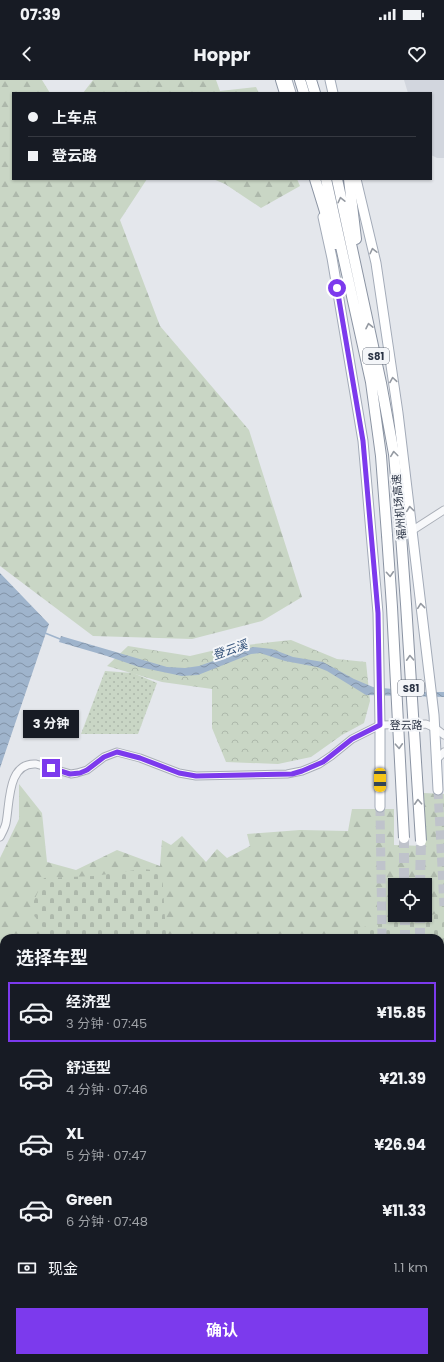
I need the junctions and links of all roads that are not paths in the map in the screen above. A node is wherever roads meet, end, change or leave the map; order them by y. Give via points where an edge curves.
1 (281, 80) edge
2 (287, 80) edge
3 (300, 80) edge
4 (311, 80) edge
5 (330, 80) edge
6 (285, 92) edge
7 (291, 92) edge
8 (304, 92) edge
9 (315, 92) edge
10 (333, 92) edge
11 (314, 180) edge
12 (314, 180) edge
13 (326, 180) edge
14 (337, 180) edge
15 (349, 180) edge
16 (356, 180) edge
17 (361, 286) junction
18 (350, 290) junction
19 (444, 510) edge
20 (413, 530) junction
21 (380, 725) junction
22 (435, 728) junction
23 (444, 736) edge
24 (444, 752) edge
25 (437, 759) junction
26 (438, 790) tunnel mouth
27 (380, 807) tunnel mouth
28 (0, 838) edge
29 (404, 838) tunnel mouth
30 (421, 841) tunnel mouth

1 - 6 highway
2 - 7 main road
3 - 8 highway
4 - 9 highway
5 - 10 main road
11 - 18 highway
12 - 21 main road via 332,258 363,441 378,613
13 - 18 highway, 福州机场高速 / S81
17 -> 14 highway, 福州机场高速 / S81
15 - 17 highway
20 -> 16 main road via 376,263
30 -> 17 highway, 福州机场高速 / S81, bridge via 394,454
18 -> 29 highway, 福州机场高速 / S81, bridge via 370,382 381,456
19 - 20 street
22 -> 20 main road
21 - 22 street, 登云路 via 424,723
21 - 27 main road
21 - 28 street, 登云路 via 352,739 323,762 292,774 196,776 179,773 117,752 77,773 70,774 36,764 27,765 19,770 14,778 6,823
22 - 23 street, 登云路
22 - 25 main road
24 - 25 street
25 - 26 main road

